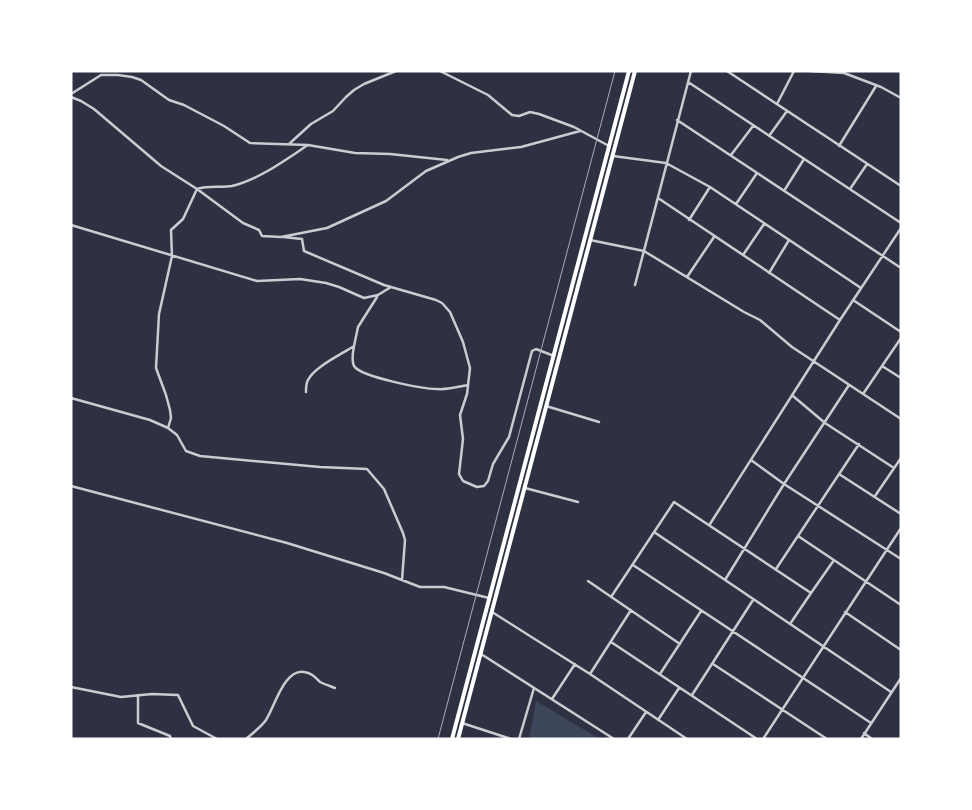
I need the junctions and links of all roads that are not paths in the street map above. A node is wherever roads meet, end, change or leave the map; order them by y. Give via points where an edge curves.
1 (396, 71) edge
2 (440, 71) edge
3 (629, 71) edge
4 (635, 71) edge
5 (691, 71) edge
6 (727, 71) edge
7 (794, 71) edge
8 (810, 71) edge
9 (688, 82) junction
10 (876, 86) junction
11 (71, 96) edge
12 (901, 98) edge
13 (777, 104) junction
14 (787, 111) junction
15 (677, 120) junction
16 (753, 126) junction
17 (580, 131) junction
18 (769, 136) junction
19 (288, 145) junction
20 (308, 145) junction
21 (609, 146) junction
22 (839, 146) junction
23 (615, 148) junction
24 (730, 155) junction
25 (614, 156) junction
26 (804, 159) junction
27 (449, 160) junction
28 (666, 163) junction
29 (867, 164) junction
30 (757, 172) junction
31 (901, 186) edge
32 (710, 187) junction
33 (197, 189) junction
34 (850, 189) junction
35 (784, 190) junction
36 (658, 198) junction
37 (736, 204) junction
38 (689, 220) junction
39 (901, 222) edge
40 (764, 224) junction
41 (71, 225) edge
42 (901, 228) edge
43 (281, 237) junction
44 (714, 237) junction
45 (590, 240) junction
46 (789, 240) junction
47 (644, 251) junction
48 (743, 255) junction
49 (172, 256) junction
50 (882, 256) junction
51 (901, 268) edge
52 (768, 273) junction
53 (687, 277) junction
54 (635, 285) dead end
55 (392, 287) junction
56 (861, 288) junction
57 (378, 295) junction
58 (853, 300) junction
59 (840, 320) junction
60 (901, 332) edge
61 (901, 338) edge
62 (354, 346) junction
63 (554, 356) junction
64 (814, 362) junction
65 (882, 366) junction
66 (901, 378) edge
67 (469, 385) junction
68 (850, 385) junction
69 (306, 392) dead end
70 (863, 394) junction
71 (792, 396) junction
72 (71, 398) edge
73 (546, 406) junction
74 (901, 419) edge
75 (598, 422) dead end
76 (825, 423) junction
77 (168, 428) junction
78 (859, 444) junction
79 (901, 458) edge
80 (750, 460) junction
81 (894, 468) junction
82 (839, 474) junction
83 (784, 484) junction
84 (71, 486) edge
85 (525, 488) junction
86 (875, 496) junction
87 (578, 502) dead end
88 (818, 506) junction
89 (901, 514) edge
90 (710, 524) junction
91 (901, 528) edge
92 (654, 532) junction
93 (798, 536) junction
94 (746, 548) junction
95 (886, 550) junction
96 (901, 559) edge
97 (834, 560) junction
98 (633, 565) junction
99 (776, 569) junction
100 (402, 580) junction
101 (725, 580) junction
102 (588, 581) dead end
103 (866, 581) junction
104 (812, 593) junction
105 (612, 597) junction
106 (489, 598) junction
107 (753, 600) junction
108 (901, 605) edge
109 (631, 610) junction
110 (701, 610) junction
111 (492, 612) junction
112 (845, 612) junction
113 (790, 624) junction
114 (733, 632) junction
115 (611, 642) junction
116 (680, 644) junction
117 (822, 646) junction
118 (901, 650) edge
119 (482, 654) junction
120 (576, 664) junction
121 (713, 664) junction
122 (590, 674) junction
123 (660, 674) junction
124 (802, 677) junction
125 (901, 678) edge
126 (71, 687) edge
127 (334, 688) dead end
128 (534, 688) junction
129 (679, 688) junction
130 (891, 692) junction
131 (138, 695) junction
132 (691, 695) junction
133 (552, 699) junction
134 (783, 709) junction
135 (646, 712) junction
136 (658, 720) junction
137 (871, 723) junction
138 (462, 724) junction
139 (864, 733) junction
140 (172, 739) edge
141 (217, 739) edge
142 (246, 739) edge
143 (452, 739) edge
144 (458, 739) edge
145 (511, 739) edge
146 (519, 739) edge
147 (614, 739) edge
148 (628, 739) edge
149 (687, 739) edge
150 (757, 739) edge
151 (763, 739) edge
152 (827, 739) edge
153 (861, 739) edge
154 (872, 739) edge

1 - 19 street via 354,90 333,111 311,124
2 - 17 street via 488,94 512,115 539,114
3 - 21 main road
4 - 23 main road
5 - 9 street
6 - 13 street
7 - 13 street
8 - 10 street via 844,73
9 - 15 street
9 - 16 street
10 - 12 street
10 - 22 street
11 - 19 street via 100,75 132,77 169,100 224,126 250,144
11 - 33 street via 94,109 161,166
13 - 14 street
14 - 18 street
14 - 22 street
15 - 24 street
15 - 28 street
16 - 18 street
16 - 24 street
17 - 21 street
17 - 27 street via 521,147 471,153
18 - 26 street
19 - 20 street
20 - 27 street via 355,153
20 - 33 street via 246,181 231,186
21 - 23 street
21 - 63 main road
22 - 29 street
23 - 25 main road
24 - 30 street
25 - 28 street
25 - 45 main road
26 - 34 street
26 - 35 street
27 - 43 street via 426,170 395,196 377,206 328,228
28 - 32 street
28 - 36 street
29 - 31 street
29 - 34 street
30 - 35 street
30 - 37 street
32 - 37 street
32 - 38 street
33 - 43 street via 243,223 259,230 262,236
33 - 49 street via 183,219 171,230
34 - 39 street
35 - 50 street
36 - 38 street
36 - 47 street
37 - 40 street
38 - 44 street
40 - 46 street
40 - 48 street
41 - 49 street
42 - 50 street
43 - 55 street via 302,239 304,252
44 - 48 street
44 - 53 street
45 - 47 street
45 - 73 main road
46 - 52 street
46 - 56 street
47 - 53 street
47 - 54 street
48 - 52 street
49 - 57 street via 257,281 300,280 332,284 364,298
49 - 77 street via 159,314 156,368 170,410
50 - 51 street
50 - 56 street
52 - 59 street
53 - 64 street via 760,320
55 - 57 street
55 - 67 street via 436,300 446,308 460,333 468,357
56 - 58 street
57 - 62 street via 358,327
58 - 59 street
58 - 60 street
59 - 64 street
61 - 65 street
62 - 67 street via 354,364 367,374 429,389
62 - 69 street via 311,376
63 - 67 street via 536,349 532,351 510,437 493,464 488,481 481,486 462,481 459,474 463,439 460,416
63 - 106 main road
64 - 68 street
64 - 71 street
65 - 66 street
65 - 70 street
68 - 70 street
68 - 76 street
70 - 74 street
71 - 76 street
71 - 80 street
72 - 77 street
73 - 75 street
73 - 85 main road
76 - 78 street
76 - 83 street
77 - 100 street via 177,435 186,451 200,456 367,469 384,489 404,536
78 - 81 street
78 - 82 street
79 - 81 street
80 - 83 street
80 - 90 street
81 - 86 street
82 - 86 street
82 - 88 street
83 - 88 street
83 - 94 street
84 - 100 street via 286,543
85 - 87 street
85 - 111 main road
86 - 89 street
88 - 93 street
88 - 95 street
90 - 92 street via 674,502
90 - 94 street
91 - 95 street
92 - 98 street
92 - 101 street
93 - 97 street
93 - 99 street
94 - 99 street
94 - 101 street
95 - 96 street
95 - 103 street
97 - 103 street
97 - 104 street
98 - 105 street
98 - 110 street
99 - 104 street
100 - 106 street via 420,587 439,586
101 - 107 street
102 - 105 street
103 - 108 street
103 - 112 street
104 - 113 street
105 - 109 street
106 - 143 main road
107 - 113 street
107 - 114 street
109 - 115 street
109 - 116 street
110 - 114 street
110 - 116 street
111 - 119 main road
111 - 120 street
112 - 117 street
112 - 118 street
113 - 117 street
114 - 121 street
114 - 124 street
115 - 122 street
115 - 123 street
116 - 123 street
117 - 124 street
117 - 130 street
119 - 128 street
119 - 138 main road
120 - 122 street
120 - 133 street
121 - 132 street
121 - 134 street
122 - 135 street
123 - 129 street
124 - 134 street
124 - 137 street
125 - 130 street
126 - 131 street via 121,697
127 - 142 street via 306,672 292,674 264,722
128 - 133 street
128 - 146 street
129 - 132 street
129 - 136 street
130 - 137 street
131 - 140 street via 138,723
131 - 141 street via 178,695 193,726
132 - 150 street
133 - 147 street
134 - 151 street
134 - 152 street
135 - 136 street
135 - 148 street
136 - 149 street
137 - 139 street
138 - 144 main road
138 - 145 street
139 - 153 street
139 - 154 street

